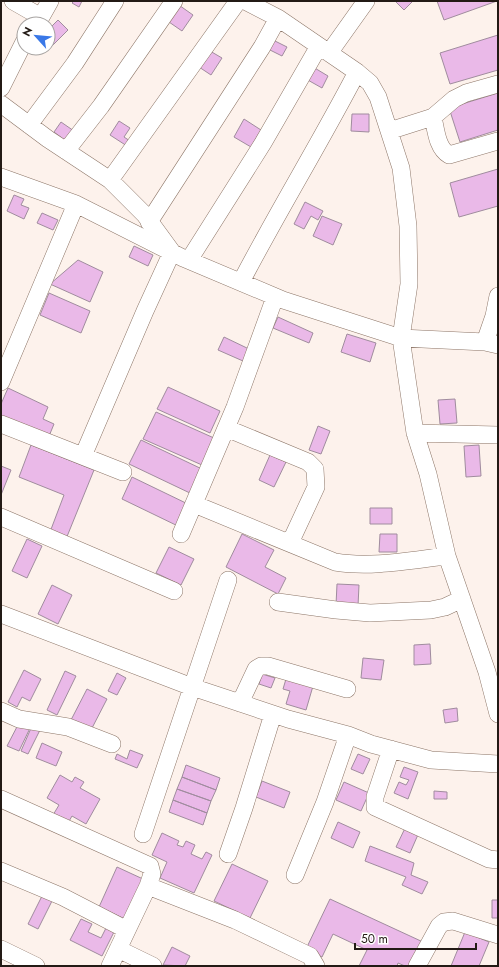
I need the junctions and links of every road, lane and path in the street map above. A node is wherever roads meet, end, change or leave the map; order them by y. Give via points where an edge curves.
1 (13, 1) edge
2 (50, 1) edge
3 (115, 1) edge
4 (174, 1) edge
5 (238, 1) edge
6 (245, 1) edge
7 (366, 1) edge
8 (32, 16) edge
9 (42, 16) edge
10 (278, 18) junction
11 (324, 49) junction
12 (17, 56) edge
13 (357, 72) junction
14 (498, 84) edge
15 (1, 88) edge
16 (1, 104) edge
17 (434, 117) junction
18 (29, 125) junction
19 (389, 131) junction
20 (498, 141) edge
21 (66, 151) junction
22 (1, 177) edge
23 (110, 180) junction
24 (76, 204) junction
25 (149, 222) junction
26 (172, 252) junction
27 (189, 260) junction
28 (241, 282) junction
29 (498, 296) edge
30 (275, 297) junction
31 (400, 338) junction
32 (492, 344) edge
33 (1, 382) edge
34 (1, 424) edge
35 (226, 428) junction
36 (415, 433) junction
37 (498, 435) edge
38 (83, 456) junction
39 (123, 472) dead end
40 (194, 504) junction
41 (1, 517) edge
42 (181, 534) dead end
43 (290, 543) junction
44 (447, 556) junction
45 (228, 580) dead end
46 (174, 590) dead end
47 (462, 599) junction
48 (278, 602) dead end
49 (1, 614) edge
50 (492, 670) edge
51 (192, 687) junction
52 (347, 689) dead end
53 (240, 703) junction
54 (1, 711) edge
55 (273, 714) junction
56 (498, 714) edge
57 (348, 735) junction
58 (112, 744) dead end
59 (391, 749) junction
60 (498, 764) edge
61 (1, 799) edge
62 (143, 834) dead end
63 (228, 854) dead end
64 (498, 860) edge
65 (1, 871) edge
66 (295, 875) dead end
67 (148, 886) junction
68 (128, 930) junction
69 (498, 935) edge
70 (118, 950) junction
71 (8, 957) edge
72 (36, 966) edge
73 (110, 966) edge
74 (153, 966) edge
75 (316, 966) edge
76 (417, 966) edge

1 - 8 street
2 - 9 street
3 - 18 street
4 - 21 street via 101,106
5 - 23 street
6 - 10 street
7 - 11 street
10 - 11 street
10 - 25 street
11 - 13 street
11 - 27 street
12 - 15 street
13 - 19 street via 370,83 378,97
13 - 28 street
14 - 17 street via 454,99
16 - 18 street
17 - 19 street
17 - 20 street via 440,144 449,155
18 - 21 street
19 - 31 street via 401,168 408,226 409,284
21 - 23 street
22 - 24 street
23 - 25 street
24 - 26 street
24 - 33 street
25 - 26 street
26 - 27 street
26 - 38 street
27 - 28 street
28 - 30 street
29 - 32 street
30 - 31 street
30 - 35 street
31 - 32 street
31 - 36 street
34 - 38 street
35 - 40 street
35 - 43 street via 308,462 315,469 316,487
36 - 37 street
36 - 44 street via 428,474
38 - 39 street
40 - 42 street
40 - 43 street
41 - 46 street
43 - 44 street via 324,558 348,564
44 - 47 street
45 - 51 street
47 - 48 street via 431,610 370,613
47 - 50 street
49 - 51 street
50 - 56 street
51 - 53 street
51 - 62 street
52 - 53 street via 262,666 256,669
53 - 55 street
54 - 58 street via 19,719 68,727
55 - 57 street
55 - 63 street
57 - 59 street
57 - 66 street via 325,802
59 - 60 street via 431,760
59 - 64 street via 375,797 375,807
61 - 67 street via 150,866 152,874
65 - 68 street via 63,897
67 - 68 street
67 - 75 street via 253,929 310,956
68 - 70 street
69 - 76 street via 453,921 444,922 439,926
70 - 73 street
70 - 74 street
71 - 72 street

